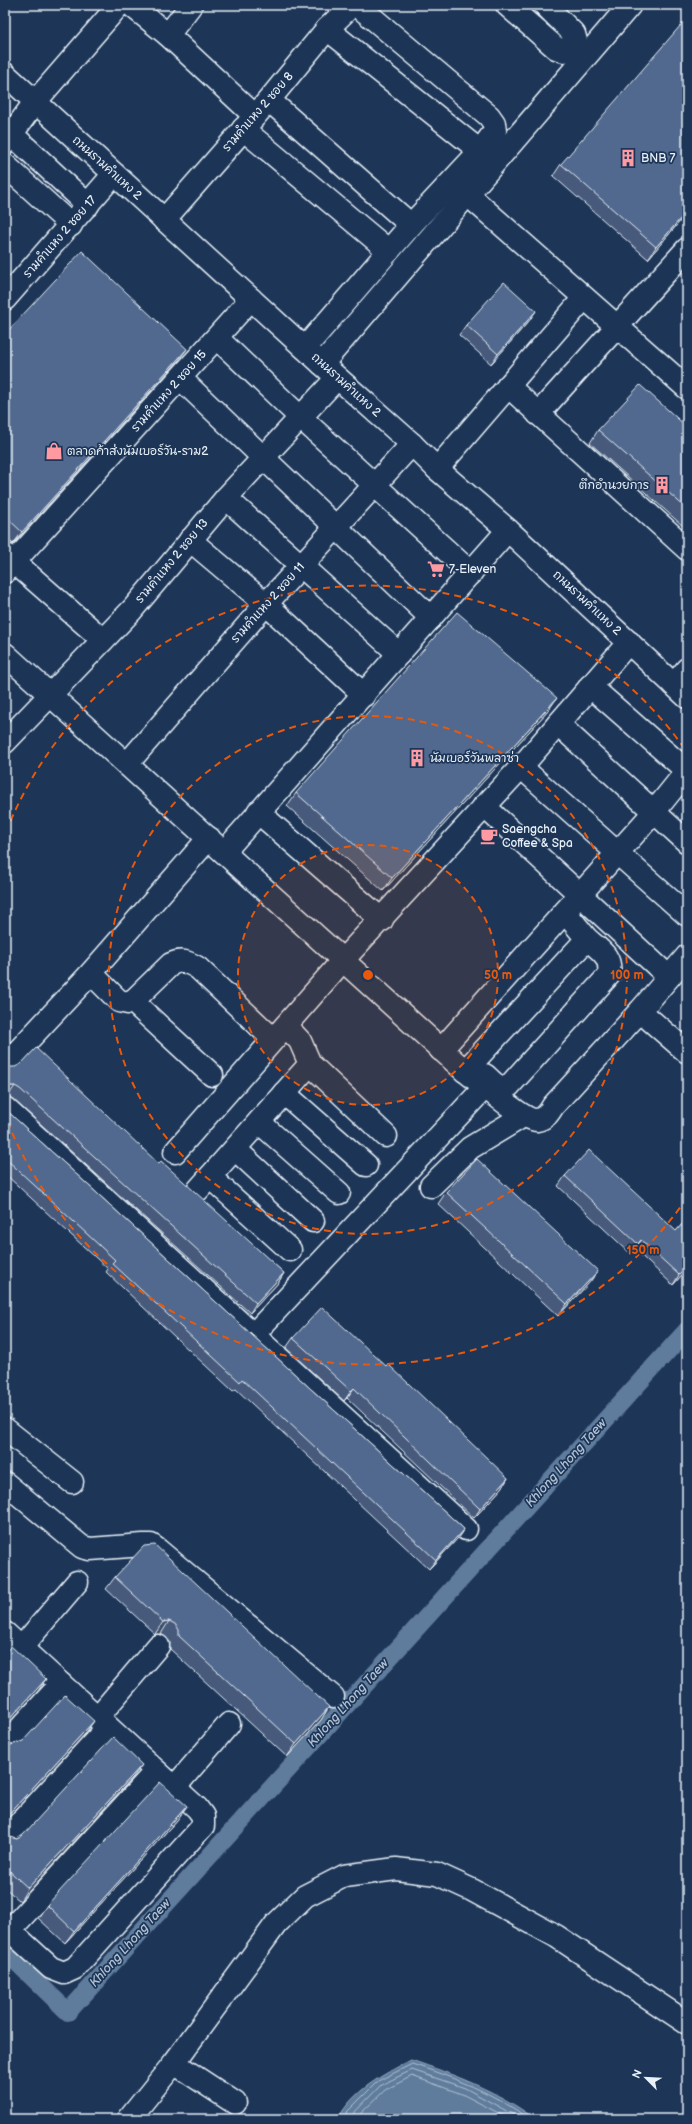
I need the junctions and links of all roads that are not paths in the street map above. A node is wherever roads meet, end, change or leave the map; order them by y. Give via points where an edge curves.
1 (119, 5) edge
2 (131, 5) edge
3 (191, 5) edge
4 (352, 5) edge
5 (357, 5) edge
6 (507, 5) edge
7 (545, 5) edge
8 (630, 5) edge
9 (328, 29) junction
10 (168, 35) junction
11 (5, 74) edge
12 (269, 100) junction
13 (36, 102) junction
14 (249, 122) junction
15 (7, 135) edge
16 (480, 151) junction
17 (5, 165) edge
18 (114, 174) junction
19 (468, 195) junction
20 (88, 205) junction
21 (164, 220) junction
22 (71, 225) junction
23 (411, 225) junction
24 (687, 249) edge
25 (389, 251) junction
26 (584, 298) junction
27 (5, 299) edge
28 (250, 299) junction
29 (617, 326) junction
30 (217, 338) junction
31 (305, 348) junction
32 (329, 371) junction
33 (180, 378) junction
34 (508, 386) junction
35 (687, 388) edge
36 (538, 414) junction
37 (301, 418) junction
38 (412, 444) junction
39 (263, 459) junction
40 (437, 469) junction
41 (374, 485) junction
42 (226, 498) junction
43 (336, 528) junction
44 (508, 530) junction
45 (190, 540) junction
46 (687, 549) edge
47 (8, 562) edge
48 (302, 565) junction
49 (471, 573) junction
50 (266, 604) junction
51 (432, 618) junction
52 (103, 640) junction
53 (629, 642) junction
54 (5, 654) edge
55 (399, 654) junction
56 (683, 684) edge
57 (590, 686) junction
58 (50, 694) junction
59 (364, 695) junction
60 (558, 724) junction
61 (5, 742) edge
62 (127, 764) junction
63 (521, 767) junction
64 (687, 771) edge
65 (484, 806) junction
66 (258, 812) junction
67 (654, 812) junction
68 (687, 842) edge
69 (216, 845) junction
70 (617, 851) junction
71 (581, 895) junction
72 (565, 912) junction
73 (687, 915) edge
74 (382, 920) junction
75 (587, 939) junction
76 (687, 956) edge
77 (343, 960) junction
78 (91, 973) junction
79 (669, 977) junction
80 (132, 1001) junction
81 (640, 1011) junction
82 (279, 1032) junction
83 (441, 1050) junction
84 (687, 1052) edge
85 (310, 1064) junction
86 (5, 1065) edge
87 (469, 1067) junction
88 (212, 1075) dead end
89 (486, 1086) junction
90 (284, 1093) junction
91 (5, 1108) edge
92 (523, 1116) junction
93 (259, 1122) junction
94 (386, 1136) dead end
95 (235, 1148) junction
96 (175, 1152) dead end
97 (366, 1165) dead end
98 (431, 1186) dead end
99 (339, 1193) dead end
100 (313, 1221) dead end
101 (290, 1250) dead end
102 (253, 1335) junction
103 (5, 1429) edge
104 (72, 1482) dead end
105 (7, 1497) edge
106 (466, 1529) dead end
107 (77, 1582) dead end
108 (11, 1641) edge
109 (158, 1646) dead end
110 (61, 1684) junction
111 (333, 1697) dead end
112 (103, 1722) junction
113 (229, 1724) dead end
114 (5, 1745) edge
115 (156, 1771) junction
116 (174, 1788) junction
117 (5, 1839) edge
118 (7, 1928) edge
119 (687, 2024) edge
120 (174, 2063) junction
121 (235, 2103) dead end
122 (129, 2119) edge

1 - 13 street
2 - 10 street
3 - 10 street
4 - 9 street, รามคำแหง 2 ซอย 8
5 - 16 street via 489,116 494,123 495,132
6 - 7 street via 556,48 564,51 576,41 574,34
8 - 19 street, รามคำแหง 2 ซอย 13
9 - 12 street, รามคำแหง 2 ซอย 8
9 - 16 street
10 - 14 street
11 - 13 street, ถนนรามคำแหง 2
12 - 14 street, รามคำแหง 2 ซอย 8
12 - 23 street
13 - 15 street
13 - 18 street, ถนนรามคำแหง 2
14 - 21 street, รามคำแหง 2 ซอย 8
14 - 25 street
15 - 20 street
16 - 23 street
17 - 22 street
18 - 20 street, รามคำแหง 2 ซอย 17
18 - 21 street, ถนนรามคำแหง 2
19 - 26 street
19 - 32 street, รามคำแหง 2 ซอย 13
20 - 22 street, รามคำแหง 2 ซอย 17
21 - 28 street, ถนนรามคำแหง 2
22 - 27 street, รามคำแหง 2 ซอย 17
23 - 25 street
24 - 29 street
25 - 31 street
26 - 29 street
26 - 34 street
28 - 30 street, รามคำแหง 2 ซอย 15
28 - 31 street, ถนนรามคำแหง 2
29 - 35 street
29 - 36 street
30 - 33 street, รามคำแหง 2 ซอย 15
30 - 37 street
31 - 32 street, ถนนรามคำแหง 2
32 - 37 street, รามคำแหง 2 ซอย 13
32 - 38 street, ถนนรามคำแหง 2
33 - 39 street
33 - 47 street, รามคำแหง 2 ซอย 15
34 - 36 street
34 - 40 street
36 - 46 street
37 - 39 street, รามคำแหง 2 ซอย 13
37 - 41 street
38 - 40 street, ถนนรามคำแหง 2
38 - 41 street, รามคำแหง 2 ซอย 11
39 - 42 street, รามคำแหง 2 ซอย 13
39 - 43 street
40 - 44 street, ถนนรามคำแหง 2
41 - 43 street, รามคำแหง 2 ซอย 11
41 - 49 street
42 - 45 street, รามคำแหง 2 ซอย 13
42 - 48 street
43 - 48 street, รามคำแหง 2 ซอย 11
43 - 51 street
44 - 49 street
44 - 53 street, ถนนรามคำแหง 2
45 - 50 street
45 - 52 street, รามคำแหง 2 ซอย 13 via 132,610
47 - 52 street
48 - 50 street, รามคำแหง 2 ซอย 11
48 - 55 street
49 - 51 street
50 - 59 street
50 - 62 street, รามคำแหง 2 ซอย 11
51 - 55 street
52 - 58 street, รามคำแหง 2 ซอย 13
53 - 56 street, ถนนรามคำแหง 2
53 - 57 street
54 - 58 street
55 - 59 street
57 - 60 street
57 - 64 street
58 - 61 street, รามคำแหง 2 ซอย 13
58 - 62 street
59 - 66 street
60 - 63 street
60 - 67 street
62 - 69 street
63 - 65 street
63 - 70 street
64 - 67 street
65 - 71 street
65 - 74 street
66 - 69 street
66 - 74 street
67 - 68 street
67 - 70 street
69 - 77 street
69 - 78 street
70 - 71 street
70 - 73 street
71 - 72 street
71 - 79 street
72 - 75 street
72 - 83 street
74 - 77 street
75 - 87 street
75 - 87 street via 606,956 610,966 609,975 509,1086 497,1086
76 - 79 street
77 - 82 street
77 - 83 street
78 - 80 street via 119,1001
78 - 86 street
79 - 81 street
80 - 82 street via 170,964 177,961 188,962
80 - 88 street
81 - 84 street
81 - 92 street via 553,1106 547,1116 536,1120
82 - 85 street via 300,1041
82 - 96 street
83 - 87 street
85 - 90 street
85 - 94 street
87 - 89 street
89 - 92 street
89 - 102 street
90 - 93 street
90 - 97 street
91 - 102 street
92 - 98 street via 470,1148
93 - 95 street
93 - 99 street
95 - 100 street
95 - 101 street via 204,1183
102 - 106 street
103 - 104 street
105 - 111 street via 82,1547 90,1549 151,1545
107 - 108 street
108 - 110 street
109 - 112 street
110 - 112 street
110 - 114 street
112 - 115 street
112 - 117 street
113 - 116 street
115 - 116 street
115 - 118 street
116 - 118 street via 197,1808 203,1816 203,1826 75,1968 64,1973 52,1968
119 - 120 street via 556,1936 472,1890 437,1874 396,1868 344,1876 305,1896 276,1924
120 - 121 street
120 - 122 street

